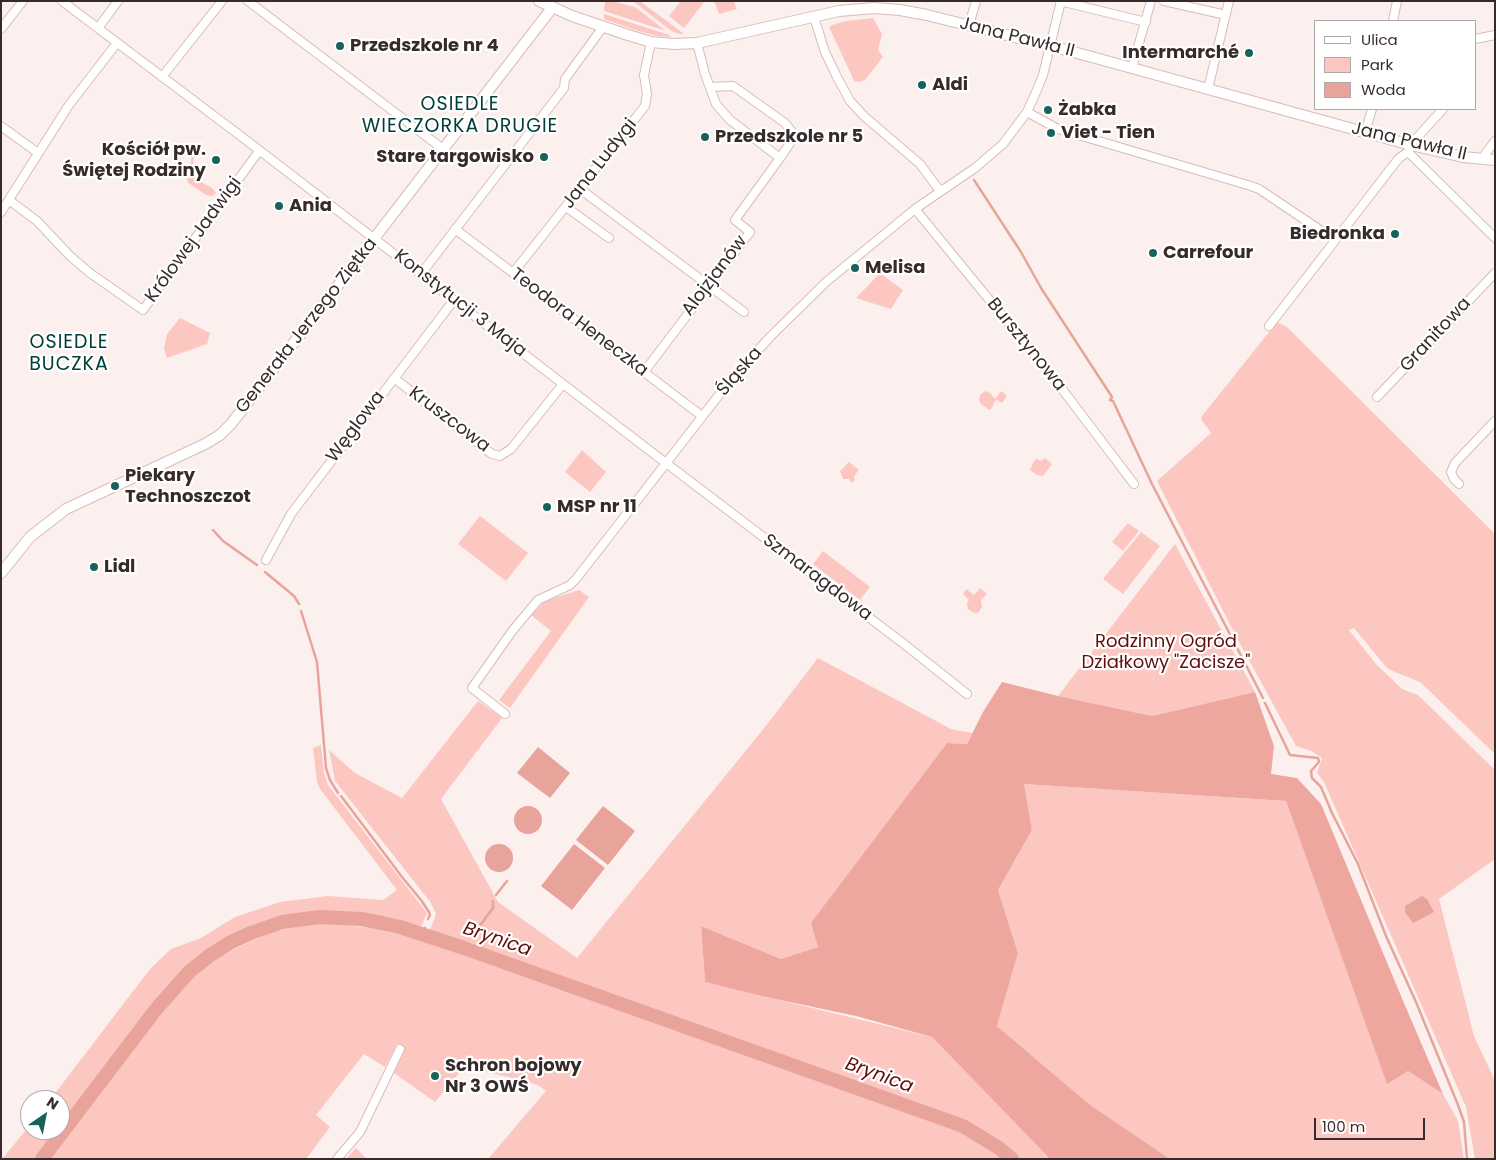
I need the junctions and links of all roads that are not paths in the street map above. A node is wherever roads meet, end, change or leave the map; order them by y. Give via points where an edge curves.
1 (23, 1) edge
2 (62, 1) edge
3 (118, 1) edge
4 (222, 1) edge
5 (248, 1) edge
6 (539, 1) edge
7 (976, 1) edge
8 (1060, 1) edge
9 (1151, 1) edge
10 (1164, 1) edge
11 (1229, 1) edge
12 (1397, 1) edge
13 (554, 5) edge
14 (1226, 15) junction
15 (814, 16) junction
16 (1392, 20) edge
17 (1146, 22) junction
18 (970, 25) junction
19 (603, 27) junction
20 (98, 28) junction
21 (1, 30) edge
22 (1495, 35) edge
23 (1476, 39) edge
24 (651, 42) junction
25 (697, 42) junction
26 (117, 43) junction
27 (1050, 46) junction
28 (1132, 68) junction
29 (162, 77) junction
30 (710, 87) junction
31 (1208, 89) junction
32 (1372, 110) edge
33 (1442, 110) edge
34 (1027, 112) junction
35 (1, 126) edge
36 (1365, 133) junction
37 (1495, 141) edge
38 (443, 149) junction
39 (1410, 149) junction
40 (259, 150) junction
41 (38, 153) junction
42 (780, 158) junction
43 (1490, 160) edge
44 (580, 188) junction
45 (941, 190) junction
46 (9, 200) junction
47 (566, 207) junction
48 (915, 209) junction
49 (1, 212) edge
50 (455, 229) junction
51 (374, 238) junction
52 (609, 238) dead end
53 (1495, 238) edge
54 (1336, 240) junction
55 (513, 273) junction
56 (1495, 273) edge
57 (421, 274) junction
58 (709, 284) junction
59 (454, 300) junction
60 (744, 312) dead end
61 (1269, 326) dead end
62 (644, 372) junction
63 (394, 378) junction
64 (563, 384) junction
65 (1377, 398) dead end
66 (702, 416) junction
67 (1495, 421) edge
68 (667, 463) junction
69 (1134, 484) dead end
70 (1459, 484) dead end
71 (266, 560) dead end
72 (1, 573) edge
73 (967, 694) dead end
74 (505, 714) dead end
75 (400, 1049) dead end
76 (336, 1159) edge

1 - 21 street
2 - 20 street, Konstytucji 3 Maja
3 - 20 street
4 - 29 street
5 - 38 street
6 - 13 street, Jana Pawła II
7 - 18 street
8 - 17 street
8 - 27 street, Śląska
9 - 17 street
10 - 14 street
11 - 14 street
12 - 16 street
13 - 19 street, Jana Pawła II
13 - 38 street, Generała Jerzego Ziętka
14 - 31 street
15 - 18 street, Jana Pawła II via 874,8 900,10
15 - 25 street, Jana Pawła II
15 - 45 street via 825,52 850,101 911,156
17 - 28 street
18 - 27 street, Jana Pawła II
19 - 24 street, Jana Pawła II
19 - 50 street via 565,79 564,88
20 - 26 street, Konstytucji 3 Maja
22 - 23 street
24 - 25 street, Jana Pawła II
24 - 44 street, Jana Ludygi via 644,75 645,106
25 - 30 street
26 - 29 street, Konstytucji 3 Maja
26 - 41 street via 69,105
27 - 28 street, Jana Pawła II
27 - 34 street, Śląska via 1043,75
28 - 31 street, Jana Pawła II
29 - 40 street, Konstytucji 3 Maja
30 - 42 street via 722,113
30 - 42 street via 733,86 785,123 794,136
31 - 36 street, Jana Pawła II
32 - 36 street
33 - 39 street
34 - 45 street, Śląska via 990,156
34 - 54 street via 1058,129 1251,186
35 - 41 street
36 - 39 street, Jana Pawła II
37 - 43 street via 1485,154
38 - 51 street, Generała Jerzego Ziętka
39 - 43 street, Jana Pawła II
39 - 53 street
39 - 54 street via 1399,158
40 - 46 street, Królowej Jadwigi via 143,310 70,256 37,221
40 - 51 street, Konstytucji 3 Maja
41 - 46 street
42 - 58 street, Alojzjanów via 735,220 750,232
44 - 47 street, Jana Ludygi
44 - 58 street
45 - 48 street, Śląska
46 - 49 street
47 - 52 street
47 - 55 street, Jana Ludygi
48 - 66 street, Śląska via 826,282 764,343
48 - 69 street, Bursztynowa via 1059,385
50 - 55 street, Teodora Heneczka
50 - 57 street
51 - 57 street, Konstytucji 3 Maja
51 - 72 street, Generała Jerzego Ziętka via 239,416 220,435 66,509 30,537
54 - 61 street
55 - 62 street, Teodora Heneczka
56 - 65 street, Granitowa
57 - 59 street, Konstytucji 3 Maja
58 - 60 street
58 - 62 street, Alojzjanów
59 - 63 street, Węglowa
59 - 64 street, Konstytucji 3 Maja
62 - 66 street, Teodora Heneczka
63 - 64 street, Kruszcowa via 492,454 500,456 511,449
63 - 71 street, Węglowa via 291,514
64 - 68 street, Konstytucji 3 Maja
66 - 68 street, Śląska
67 - 70 street via 1455,463 1452,472
68 - 73 street, Szmaragdowa
68 - 74 street, Śląska via 583,572 570,585 538,600 472,688
75 - 76 street via 360,1132

